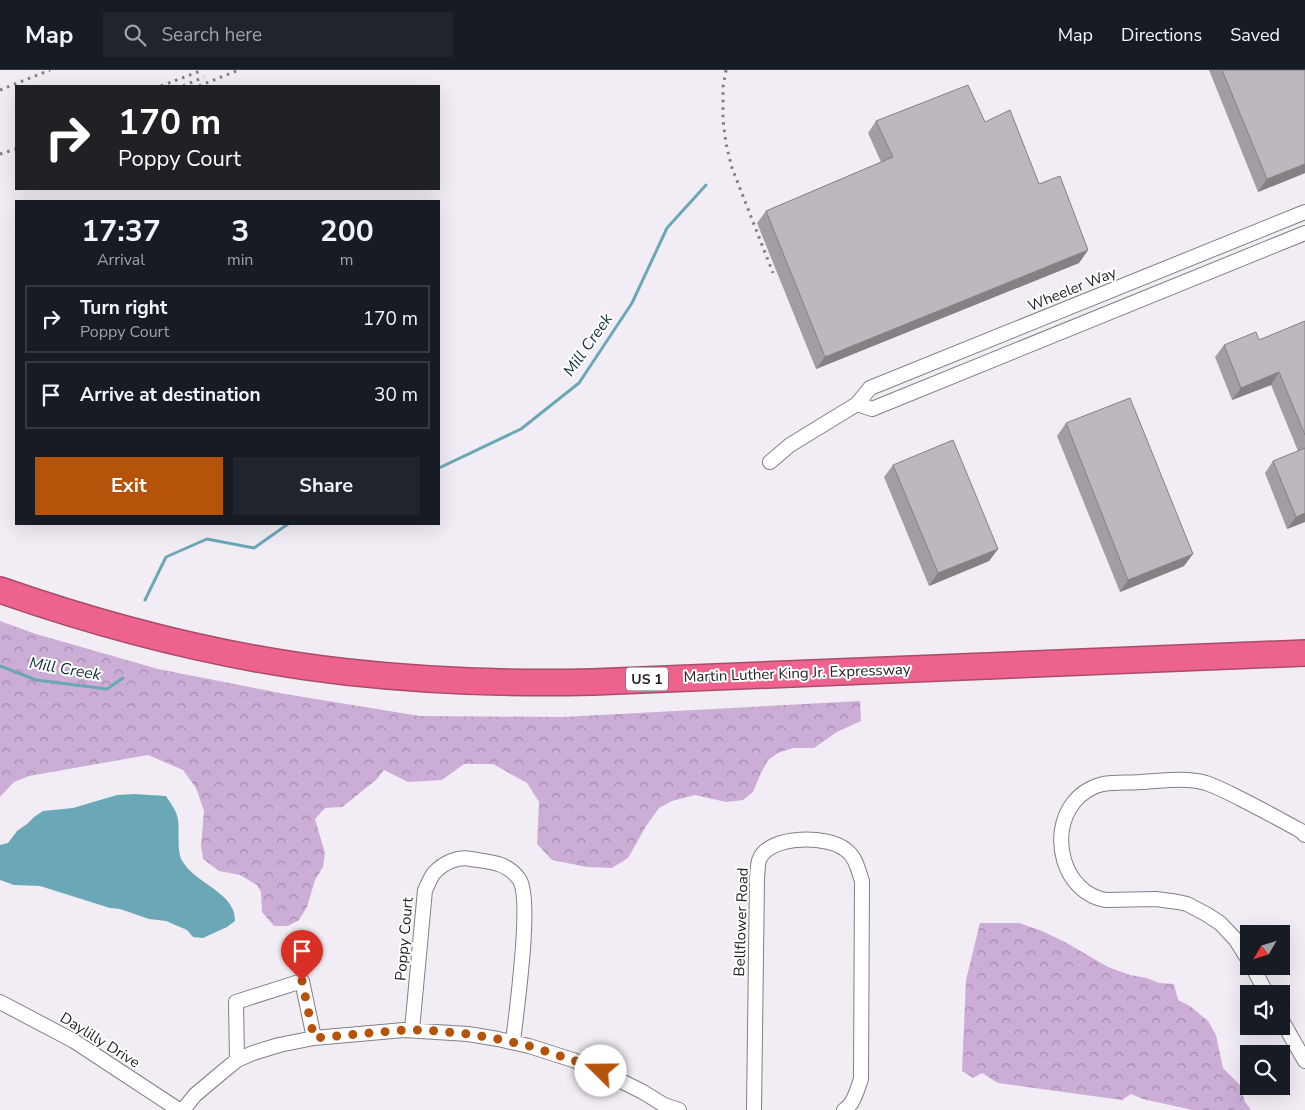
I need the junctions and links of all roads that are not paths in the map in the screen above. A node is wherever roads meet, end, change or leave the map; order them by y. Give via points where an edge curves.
1 (1305, 212) edge
2 (1305, 233) edge
3 (857, 404) junction
4 (770, 462) dead end
5 (0, 590) edge
6 (0, 606) edge
7 (1305, 653) edge
8 (1305, 668) edge
9 (1305, 835) edge
10 (1240, 946) edge
11 (0, 1002) edge
12 (412, 1030) junction
13 (1290, 1035) edge
14 (314, 1038) junction
15 (513, 1042) junction
16 (237, 1060) junction
17 (1305, 1061) edge
18 (663, 1108) edge
19 (179, 1110) edge
20 (183, 1110) edge
21 (679, 1110) edge
22 (754, 1110) edge
23 (844, 1110) edge

1 - 3 street, Wheeler Way via 870,388
2 - 3 street via 872,409
3 - 4 street, Wheeler Way via 790,445
5 - 7 highway, Martin Luther King Jr. Expressway / US 1 via 63,612 224,652 345,672 460,681 593,682
6 - 8 highway, Martin Luther King Jr. Expressway / US 1 via 59,626 221,666 343,686 468,696 594,696
9 - 10 street via 1224,791 1191,780 1102,784 1081,795 1068,810 1061,844 1072,878 1082,889 1106,900 1156,899 1187,904 1220,923
11 - 19 street, Daylilly Drive via 74,1040
12 - 14 street
12 - 15 street via 468,1034
12 - 15 street, Poppy Court via 425,890 445,863 464,857 510,868 520,880 524,894 525,927
13 - 17 street
14 - 16 street via 270,1047
14 - 16 street via 302,981 236,1002
15 - 18 street via 601,1071 643,1092
16 - 20 street
18 - 21 street
22 - 23 street, Bellflower Road via 757,878 760,858 783,842 807,839 837,844 847,850 856,861 862,881 861,1079 849,1107

